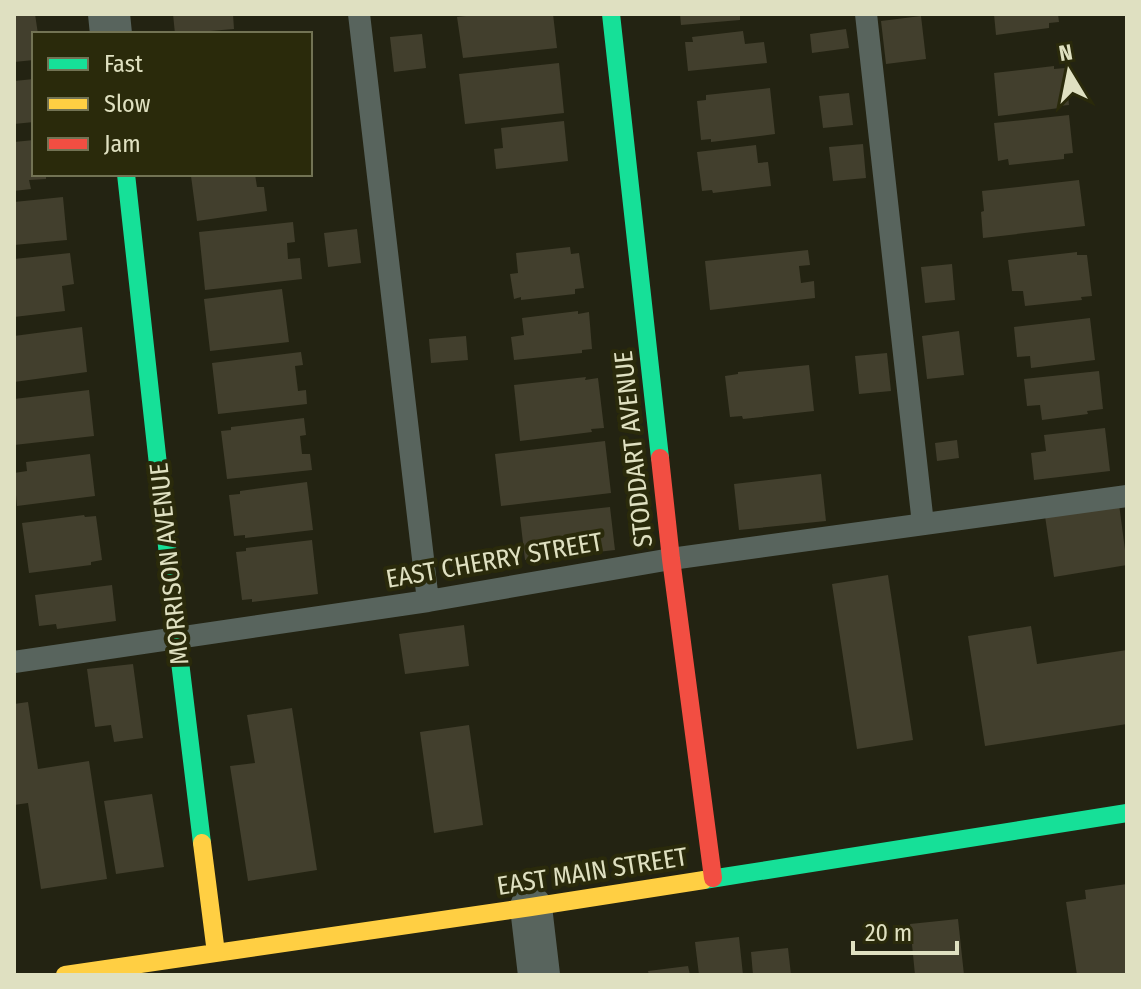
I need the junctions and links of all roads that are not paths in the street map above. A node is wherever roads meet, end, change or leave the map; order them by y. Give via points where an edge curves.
1 (359, 14) edge
2 (611, 14) edge
3 (866, 14) edge
4 (126, 176) edge
5 (1127, 496) edge
6 (923, 524) junction
7 (671, 559) junction
8 (428, 601) junction
9 (177, 637) junction
10 (14, 662) edge
11 (1127, 813) edge
12 (713, 878) junction
13 (531, 907) junction
14 (216, 953) junction
15 (193, 966) edge
16 (65, 975) edge
17 (539, 975) edge

1 - 8 lane
2 - 7 street, STODDART AVENUE
3 - 6 lane
4 - 9 street, MORRISON AVENUE
5 - 6 lane, EAST CHERRY STREET
6 - 7 lane, EAST CHERRY STREET
7 - 8 lane, EAST CHERRY STREET
7 - 12 street, STODDART AVENUE
8 - 9 lane, EAST CHERRY STREET
9 - 10 lane, EAST CHERRY STREET
9 - 14 street, MORRISON AVENUE
11 - 12 street, EAST MAIN STREET
12 - 13 street, EAST MAIN STREET
13 - 14 street, EAST MAIN STREET
13 - 17 street
14 - 15 street, EAST MAIN STREET
15 - 16 street, EAST MAIN STREET

